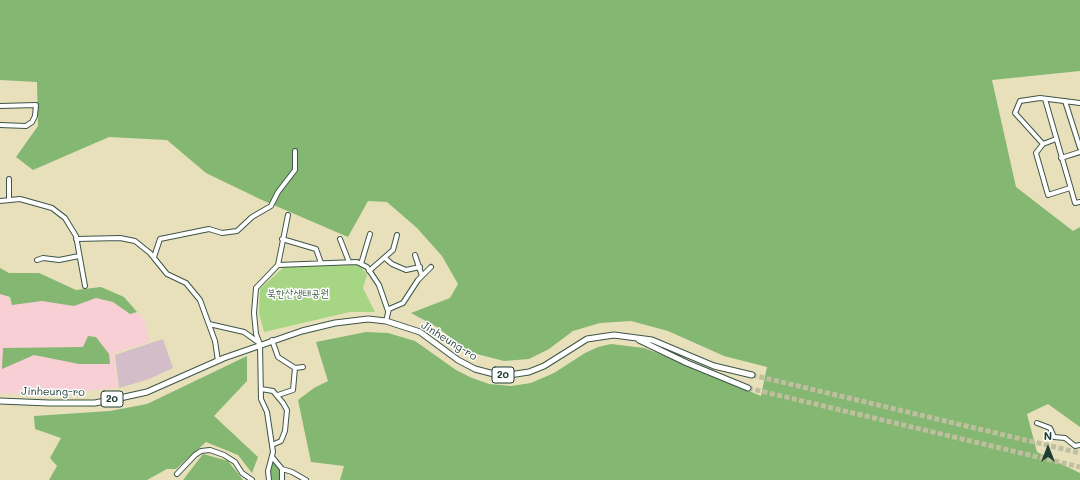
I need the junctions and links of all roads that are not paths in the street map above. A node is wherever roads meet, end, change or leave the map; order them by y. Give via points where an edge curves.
1 (1045, 99) junction
2 (1065, 101) junction
3 (1080, 103) edge
4 (0, 106) edge
5 (0, 125) edge
6 (1056, 139) junction
7 (1043, 144) junction
8 (1080, 148) edge
9 (295, 151) dead end
10 (1080, 152) edge
11 (1062, 158) junction
12 (9, 179) dead end
13 (1070, 188) junction
14 (9, 200) junction
15 (0, 201) edge
16 (1080, 202) edge
17 (288, 215) dead end
18 (370, 234) dead end
19 (397, 235) dead end
20 (76, 238) junction
21 (282, 239) junction
22 (340, 239) dead end
23 (415, 255) dead end
24 (79, 256) junction
25 (154, 257) junction
26 (385, 258) junction
27 (36, 260) dead end
28 (349, 262) junction
29 (321, 263) junction
30 (361, 264) junction
31 (278, 265) junction
32 (420, 267) junction
33 (431, 267) dead end
34 (369, 272) junction
35 (422, 276) junction
36 (85, 286) dead end
37 (388, 312) junction
38 (386, 321) junction
39 (209, 324) junction
40 (632, 337) junction
41 (272, 340) junction
42 (260, 344) junction
43 (218, 361) junction
44 (303, 367) dead end
45 (295, 368) junction
46 (752, 375) tunnel mouth
47 (748, 388) tunnel mouth
48 (261, 389) junction
49 (278, 395) junction
50 (0, 401) edge
51 (1037, 423) dead end
52 (272, 445) junction
53 (1080, 445) edge
54 (273, 458) junction
55 (282, 469) junction
56 (177, 474) dead end
57 (252, 480) edge
58 (269, 480) edge
59 (282, 480) edge
60 (306, 480) edge

1 - 2 street
1 - 6 street
1 - 7 street via 1020,101 1015,113
2 - 3 street
2 - 8 street
4 - 5 street via 36,105 35,116 26,126
6 - 7 street
6 - 11 street
7 - 13 street via 1036,152 1048,195
9 - 25 street via 295,170 271,206 252,217 237,231 222,233 209,229 160,239
10 - 11 street
11 - 13 street
12 - 14 street
13 - 16 street via 1075,203
14 - 15 street
14 - 20 street via 20,199 52,208 65,218
17 - 21 street
18 - 30 street
19 - 26 street via 394,250
20 - 24 street
20 - 25 street via 120,238 135,241
21 - 29 street via 316,249
21 - 31 street
22 - 28 street
23 - 32 street
24 - 27 street via 59,260
24 - 36 street
25 - 39 street via 167,274 186,283 194,292 200,300
26 - 32 street via 406,270
26 - 34 street
28 - 29 street
28 - 30 street
29 - 31 street
30 - 34 street via 367,267
31 - 42 street via 256,288 254,313 256,334
32 - 35 street
33 - 35 street
34 - 37 street via 379,285
35 - 37 street via 403,303 389,309
37 - 38 street
38 - 40 main road, Jinheung-ro / 20 via 420,332 458,360 475,369 500,375 534,370 587,339 614,335
38 - 41 main road, Jinheung-ro / 20 via 368,319 335,323
39 - 42 street via 244,332
39 - 43 street
40 - 46 main road, Jinheung-ro / 20 via 652,340 714,366
40 - 47 main road, Jinheung-ro / 20
41 - 42 main road, Jinheung-ro / 20
41 - 45 street via 278,357
42 - 43 main road, Jinheung-ro / 20
42 - 48 street
43 - 50 main road, Jinheung-ro / 20 via 147,392 95,403
44 - 45 street
45 - 49 street via 292,390
48 - 49 street via 273,391
48 - 52 street
49 - 52 street via 287,410 285,431 281,441
51 - 53 street via 1050,428 1054,437 1065,438 1075,446
52 - 54 street
54 - 55 street
54 - 58 street via 268,471
55 - 59 street
55 - 60 street
56 - 57 street via 195,455 210,450 224,454

